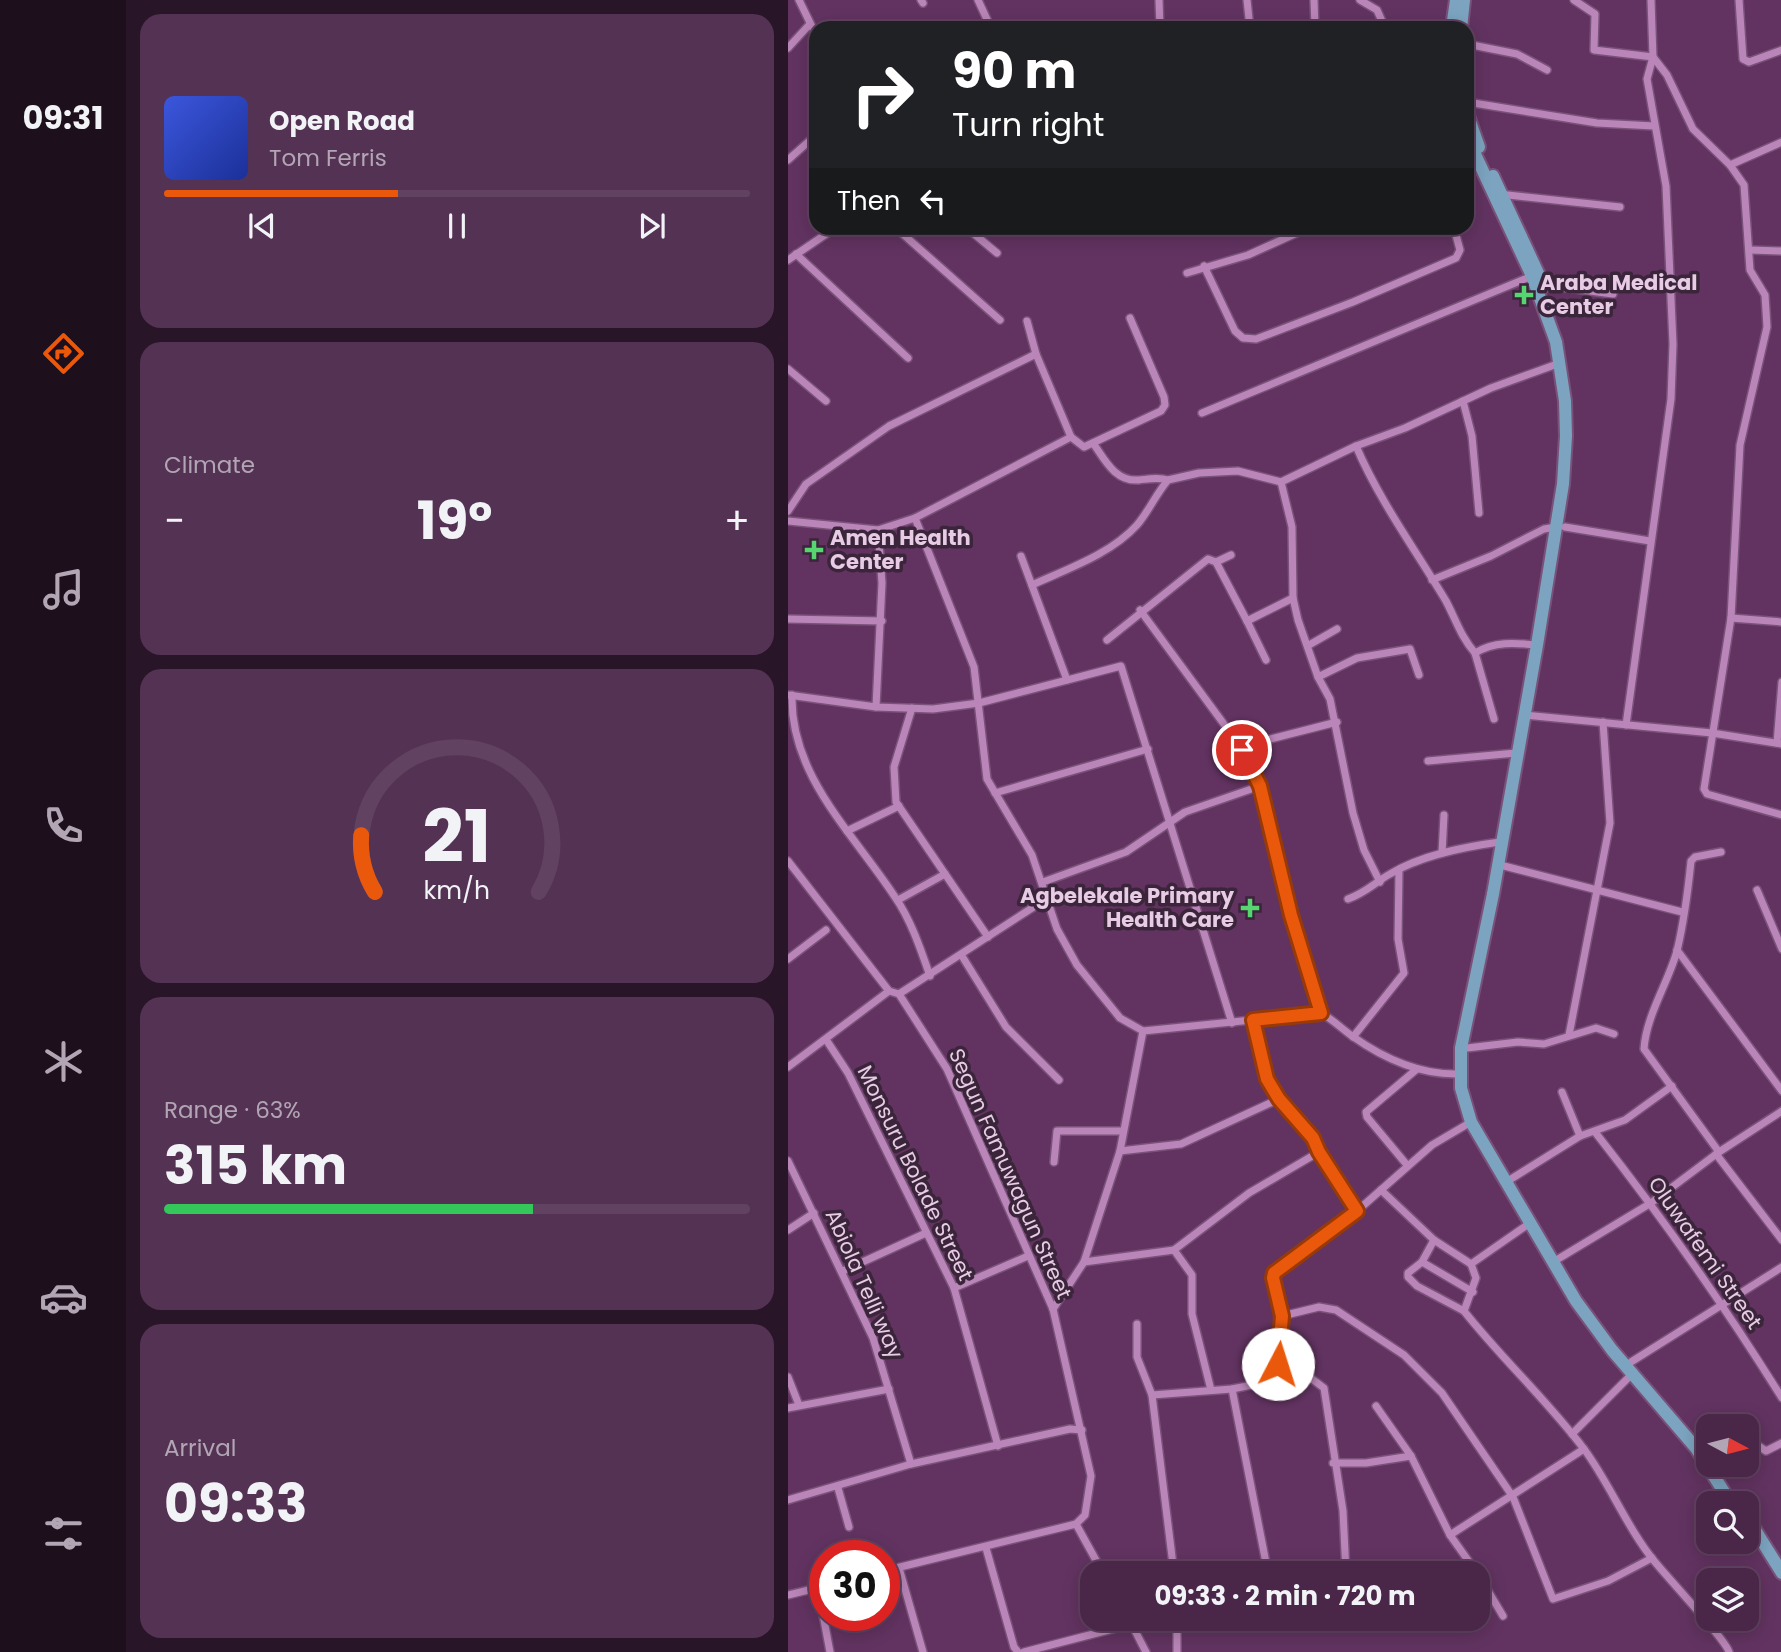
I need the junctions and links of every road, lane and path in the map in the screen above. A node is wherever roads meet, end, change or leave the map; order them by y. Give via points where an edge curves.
1 (798, 0) edge
2 (978, 0) edge
3 (1159, 0) edge
4 (1247, 0) edge
5 (1314, 0) edge
6 (1360, 0) edge
7 (1456, 0) edge
8 (1464, 0) edge
9 (1574, 0) edge
10 (1651, 0) edge
11 (1739, 0) edge
12 (988, 21) edge
13 (1160, 21) edge
14 (1249, 21) edge
15 (1315, 21) edge
16 (1382, 21) edge
17 (1453, 21) edge
18 (1462, 21) edge
19 (809, 25) joint
20 (1474, 45) edge
21 (788, 48) edge
22 (1781, 50) edge
23 (1653, 58) junction
24 (1547, 70) dead end
25 (1474, 103) edge
26 (1654, 126) junction
27 (1474, 132) edge
28 (809, 141) edge
29 (1781, 142) edge
30 (1474, 149) edge
31 (788, 160) edge
32 (1730, 165) junction
33 (1499, 194) junction
34 (1620, 207) dead end
35 (824, 235) edge
36 (904, 235) edge
37 (975, 235) edge
38 (1293, 235) edge
39 (1456, 235) edge
40 (1750, 250) junction
41 (1781, 251) edge
42 (997, 253) dead end
43 (796, 254) junction
44 (788, 260) edge
45 (1204, 266) junction
46 (1188, 273) dead end
47 (1532, 276) junction
48 (1544, 285) junction
49 (1613, 294) dead end
50 (1130, 318) dead end
51 (1000, 320) dead end
52 (1027, 321) dead end
53 (1035, 354) junction
54 (908, 358) dead end
55 (1560, 363) junction
56 (788, 370) edge
57 (826, 401) dead end
58 (1463, 401) junction
59 (1202, 413) dead end
60 (1071, 437) junction
61 (1092, 443) junction
62 (1356, 446) junction
63 (1168, 480) junction
64 (1281, 482) junction
65 (788, 511) edge
66 (1479, 513) dead end
67 (915, 518) junction
68 (788, 521) edge
69 (1561, 527) junction
70 (878, 530) junction
71 (948, 536) dead end
72 (1650, 541) junction
73 (927, 543) junction
74 (1231, 555) dead end
75 (1021, 556) dead end
76 (1216, 562) junction
77 (1432, 580) junction
78 (1032, 585) junction
79 (1293, 598) junction
80 (1140, 610) junction
81 (1731, 618) junction
82 (788, 619) edge
83 (881, 621) junction
84 (1247, 621) junction
85 (1781, 622) edge
86 (1336, 629) dead end
87 (1107, 640) dead end
88 (1309, 645) junction
89 (1537, 645) junction
90 (1475, 653) junction
91 (1266, 660) dead end
92 (1419, 675) dead end
93 (1318, 677) junction
94 (1067, 680) junction
95 (1781, 682) edge
96 (790, 695) edge
97 (979, 703) junction
98 (876, 707) junction
99 (912, 708) junction
100 (1527, 715) junction
101 (1494, 719) dead end
102 (1337, 722) junction
103 (1603, 722) junction
104 (1626, 725) junction
105 (1712, 733) junction
106 (1779, 743) edge
107 (1148, 749) junction
108 (1242, 750) junction
109 (1516, 752) junction
110 (1428, 761) dead end
111 (1260, 786) junction
112 (995, 793) junction
113 (899, 806) junction
114 (1444, 815) dead end
115 (1781, 815) edge
116 (1173, 824) junction
117 (847, 831) junction
118 (1500, 842) junction
119 (1721, 852) dead end
120 (1441, 853) junction
121 (789, 865) edge
122 (1504, 866) junction
123 (1399, 870) junction
124 (945, 874) junction
125 (1043, 882) junction
126 (1380, 882) junction
127 (1595, 888) junction
128 (1757, 890) dead end
129 (1046, 899) junction
130 (898, 900) junction
131 (1348, 900) dead end
132 (1682, 912) junction
133 (826, 930) dead end
134 (988, 937) junction
135 (1781, 946) edge
136 (1677, 950) junction
137 (962, 956) junction
138 (788, 959) edge
139 (930, 976) junction
140 (889, 991) junction
141 (899, 994) junction
142 (1321, 1013) junction
143 (1253, 1020) junction
144 (1232, 1023) junction
145 (1143, 1031) junction
146 (1614, 1034) dead end
147 (1569, 1035) junction
148 (1353, 1037) junction
149 (827, 1041) junction
150 (1467, 1048) junction
151 (788, 1067) edge
152 (1417, 1069) junction
153 (1459, 1074) junction
154 (1059, 1080) dead end
155 (1672, 1086) junction
156 (1781, 1091) edge
157 (1562, 1092) dead end
158 (1279, 1099) junction
159 (1781, 1111) edge
160 (1471, 1122) junction
161 (1121, 1131) junction
162 (1595, 1132) junction
163 (1580, 1136) junction
164 (1120, 1152) junction
165 (1319, 1152) junction
166 (1717, 1153) junction
167 (788, 1161) edge
168 (1054, 1162) dead end
169 (1407, 1165) junction
170 (1511, 1179) junction
171 (1381, 1190) junction
172 (1651, 1203) junction
173 (1357, 1211) junction
174 (814, 1213) junction
175 (1530, 1223) junction
176 (788, 1230) edge
177 (926, 1233) junction
178 (1434, 1240) junction
179 (1781, 1240) edge
180 (1174, 1250) junction
181 (1028, 1256) junction
182 (1558, 1259) junction
183 (1084, 1262) junction
184 (1422, 1262) junction
185 (1471, 1264) junction
186 (1781, 1267) edge
187 (843, 1271) junction
188 (954, 1288) junction
189 (1473, 1292) junction
190 (1722, 1303) junction
191 (1053, 1309) junction
192 (1464, 1311) junction
193 (1282, 1316) junction
194 (1137, 1324) dead end
195 (1632, 1368) junction
196 (788, 1377) edge
197 (1277, 1380) junction
198 (889, 1389) junction
199 (1232, 1389) junction
200 (1211, 1390) junction
201 (1152, 1395) junction
202 (1781, 1398) edge
203 (800, 1405) junction
204 (1376, 1406) dead end
205 (788, 1408) edge
206 (1082, 1430) junction
207 (1572, 1434) junction
208 (1696, 1440) edge
209 (1781, 1443) edge
210 (998, 1446) junction
211 (1759, 1447) edge
212 (1584, 1449) junction
213 (1411, 1456) junction
214 (1333, 1463) junction
215 (911, 1464) junction
216 (838, 1488) junction
217 (1723, 1491) edge
218 (1513, 1497) junction
219 (788, 1500) edge
220 (1076, 1524) junction
221 (849, 1527) dead end
222 (1450, 1535) junction
223 (1759, 1537) edge
224 (986, 1548) junction
225 (1759, 1549) edge
226 (1652, 1559) junction
227 (1096, 1561) edge
228 (1173, 1561) edge
229 (1266, 1561) edge
230 (1345, 1561) edge
231 (1468, 1561) edge
232 (900, 1568) edge
233 (900, 1572) edge
234 (1781, 1573) edge
235 (1781, 1584) edge
236 (809, 1590) edge
237 (788, 1595) edge
238 (1490, 1595) edge
239 (1503, 1616) dead end
240 (827, 1631) edge
241 (1099, 1631) edge
242 (1136, 1631) edge
243 (1177, 1631) edge
244 (830, 1652) edge
245 (923, 1652) edge
246 (1018, 1652) edge
247 (1024, 1652) edge
248 (1146, 1652) edge
249 (1177, 1652) edge
250 (1729, 1652) edge

1 - 19 street
2 - 12 street
3 - 13 street
4 - 14 street
5 - 15 street
6 - 16 street via 1377,10
7 - 17 main road
8 - 18 main road
9 - 23 street via 1595,14 1594,50
10 - 23 street
11 - 22 street via 1743,59 1749,62
19 - 21 street
20 - 24 street via 1517,54
23 - 26 street via 1647,79
23 - 32 street via 1667,75 1693,129
25 - 26 street via 1597,123
26 - 72 street via 1666,186 1674,313 1671,398
27 - 33 main road
28 - 31 street
29 - 32 street
30 - 33 main road
32 - 40 street via 1744,185
33 - 34 street
33 - 47 main road
33 - 48 main road
35 - 43 street
36 - 51 street
37 - 42 street
38 - 45 street via 1248,256
39 - 45 street via 1460,250 1456,258 1256,339 1243,338 1235,331
40 - 41 street
40 - 81 street via 1750,270 1765,295 1767,327 1740,446
43 - 44 street
43 - 54 street
45 - 46 street
47 - 55 main road
47 - 59 street
48 - 49 street
48 - 69 main road via 1563,341 1572,395 1573,461
50 - 61 street via 1165,405
52 - 53 street
53 - 60 street
53 - 65 street via 889,426 806,484
55 - 58 street
55 - 69 main road via 1566,436
56 - 57 street
58 - 62 street
58 - 66 street via 1472,436
60 - 61 street via 1079,446
60 - 67 street
61 - 63 street via 1122,477
62 - 64 street
62 - 77 street via 1383,503
63 - 64 street via 1238,471
63 - 78 street via 1125,535 1092,557
64 - 79 street via 1292,527
67 - 70 street
67 - 73 street
68 - 70 street
69 - 72 street
69 - 77 street via 1544,529
69 - 89 main road
69 - 100 main road
70 - 83 street
71 - 73 street
72 - 104 street
73 - 97 street via 974,667
74 - 76 street
75 - 78 street
76 - 80 street via 1208,559
76 - 84 street
77 - 90 street via 1463,640
78 - 94 street
79 - 84 street
79 - 88 street
80 - 87 street
80 - 108 street
81 - 85 street
81 - 105 street
82 - 83 street
83 - 98 street
84 - 91 street
86 - 88 street
88 - 93 street
89 - 90 street via 1511,643
89 - 100 main road
90 - 101 street
92 - 93 street via 1410,649 1357,658
93 - 102 street
94 - 97 street
94 - 107 street via 1121,666
95 - 106 street
96 - 98 street
96 - 117 street via 797,740 809,774
97 - 99 street
97 - 112 street via 984,769
98 - 99 street
99 - 113 street via 895,767
100 - 103 street
100 - 109 main road
100 - 122 main road
102 - 108 street
102 - 126 street via 1353,813
103 - 104 street
103 - 127 street via 1609,823
104 - 105 street
105 - 106 street
105 - 115 street via 1707,794
107 - 112 street
107 - 116 street
108 - 111 street
109 - 110 street
109 - 118 main road
111 - 116 street via 1185,812
111 - 142 street via 1291,915
112 - 125 street
113 - 117 street
113 - 124 street
114 - 120 street
116 - 125 street via 1126,852
116 - 144 street
117 - 130 street
118 - 120 street
118 - 153 main road
119 - 132 street via 1693,858 1689,896
120 - 123 street
121 - 140 street
122 - 127 street
122 - 150 main road
123 - 126 street
123 - 148 street via 1398,939 1404,973
124 - 130 street
124 - 134 street
125 - 129 street
126 - 131 street
127 - 132 street
127 - 147 street
128 - 135 street
129 - 134 street
129 - 145 street via 1086,979 1120,1018
130 - 139 street
132 - 136 street
133 - 138 street
134 - 137 street
136 - 155 street via 1644,1048
136 - 156 street
137 - 139 street
137 - 154 street via 1006,1027
139 - 141 street
140 - 141 street
140 - 149 street
141 - 181 street, Segun Famuwagun Street via 947,1069
142 - 143 street
142 - 148 street
143 - 144 street
143 - 158 street via 1263,1070
144 - 145 street
145 - 161 street
146 - 147 street via 1596,1028
147 - 150 street via 1544,1044
148 - 152 street
149 - 151 street
149 - 177 street, Monsuru Bolade Street via 848,1073
150 - 170 main road via 1466,1075 1474,1111
152 - 153 street
152 - 169 street via 1366,1112
153 - 160 main road
155 - 162 street via 1624,1120
155 - 166 street
157 - 163 street
158 - 164 street via 1181,1144
158 - 165 street via 1313,1138
159 - 166 street
160 - 169 street
160 - 175 main road
161 - 164 street
161 - 168 street via 1057,1130
162 - 163 street
162 - 172 street, Oluwafemi Street
163 - 170 street
164 - 183 street
165 - 173 street
165 - 180 street via 1249,1194
166 - 172 street
166 - 179 street
167 - 174 street, Abiola Telli way
169 - 171 street
170 - 182 main road
171 - 173 street
171 - 178 street
172 - 182 street
172 - 190 street, Oluwafemi Street
173 - 193 street via 1274,1273
174 - 176 street
174 - 187 street, Abiola Telli way
175 - 185 street
175 - 195 main road via 1577,1301
177 - 187 street
177 - 188 street, Monsuru Bolade Street
178 - 184 street
178 - 185 street
180 - 183 street
180 - 200 street via 1192,1275 1192,1314
181 - 188 street
181 - 191 street, Segun Famuwagun Street
182 - 195 main road
183 - 191 street
184 - 189 street
184 - 192 street via 1408,1277
185 - 189 street
186 - 190 street
187 - 198 street, Abiola Telli way via 873,1338
188 - 210 street, Monsuru Bolade Street
189 - 192 street
190 - 195 street
190 - 202 street, Oluwafemi Street
191 - 206 street, Segun Famuwagun Street
192 - 207 street
193 - 197 street
193 - 218 street via 1328,1307 1404,1355 1448,1400
194 - 201 street via 1137,1357
195 - 207 street
195 - 208 main road
195 - 217 main road via 1696,1448
196 - 203 street
197 - 199 street
197 - 214 street via 1312,1379 1322,1384
198 - 203 street
198 - 215 street, Abiola Telli way
199 - 200 street
199 - 229 street
200 - 201 street
201 - 228 street
203 - 205 street
204 - 213 street
206 - 210 street
206 - 220 street, Segun Famuwagun Street via 1091,1488 1086,1515
207 - 212 street
209 - 211 street via 1766,1451
210 - 215 street
212 - 218 street
212 - 226 street
213 - 214 street
213 - 222 street
214 - 230 street via 1343,1511
215 - 216 street
216 - 219 street
216 - 221 street
218 - 222 street
218 - 226 street via 1550,1597 1557,1599 1608,1581
220 - 224 street
220 - 227 street
222 - 231 street
223 - 234 main road
224 - 232 street
224 - 246 street
225 - 235 main road
226 - 250 street via 1725,1640
233 - 245 street
236 - 237 street
238 - 239 street
240 - 244 street
241 - 247 street
242 - 248 street
243 - 249 street

